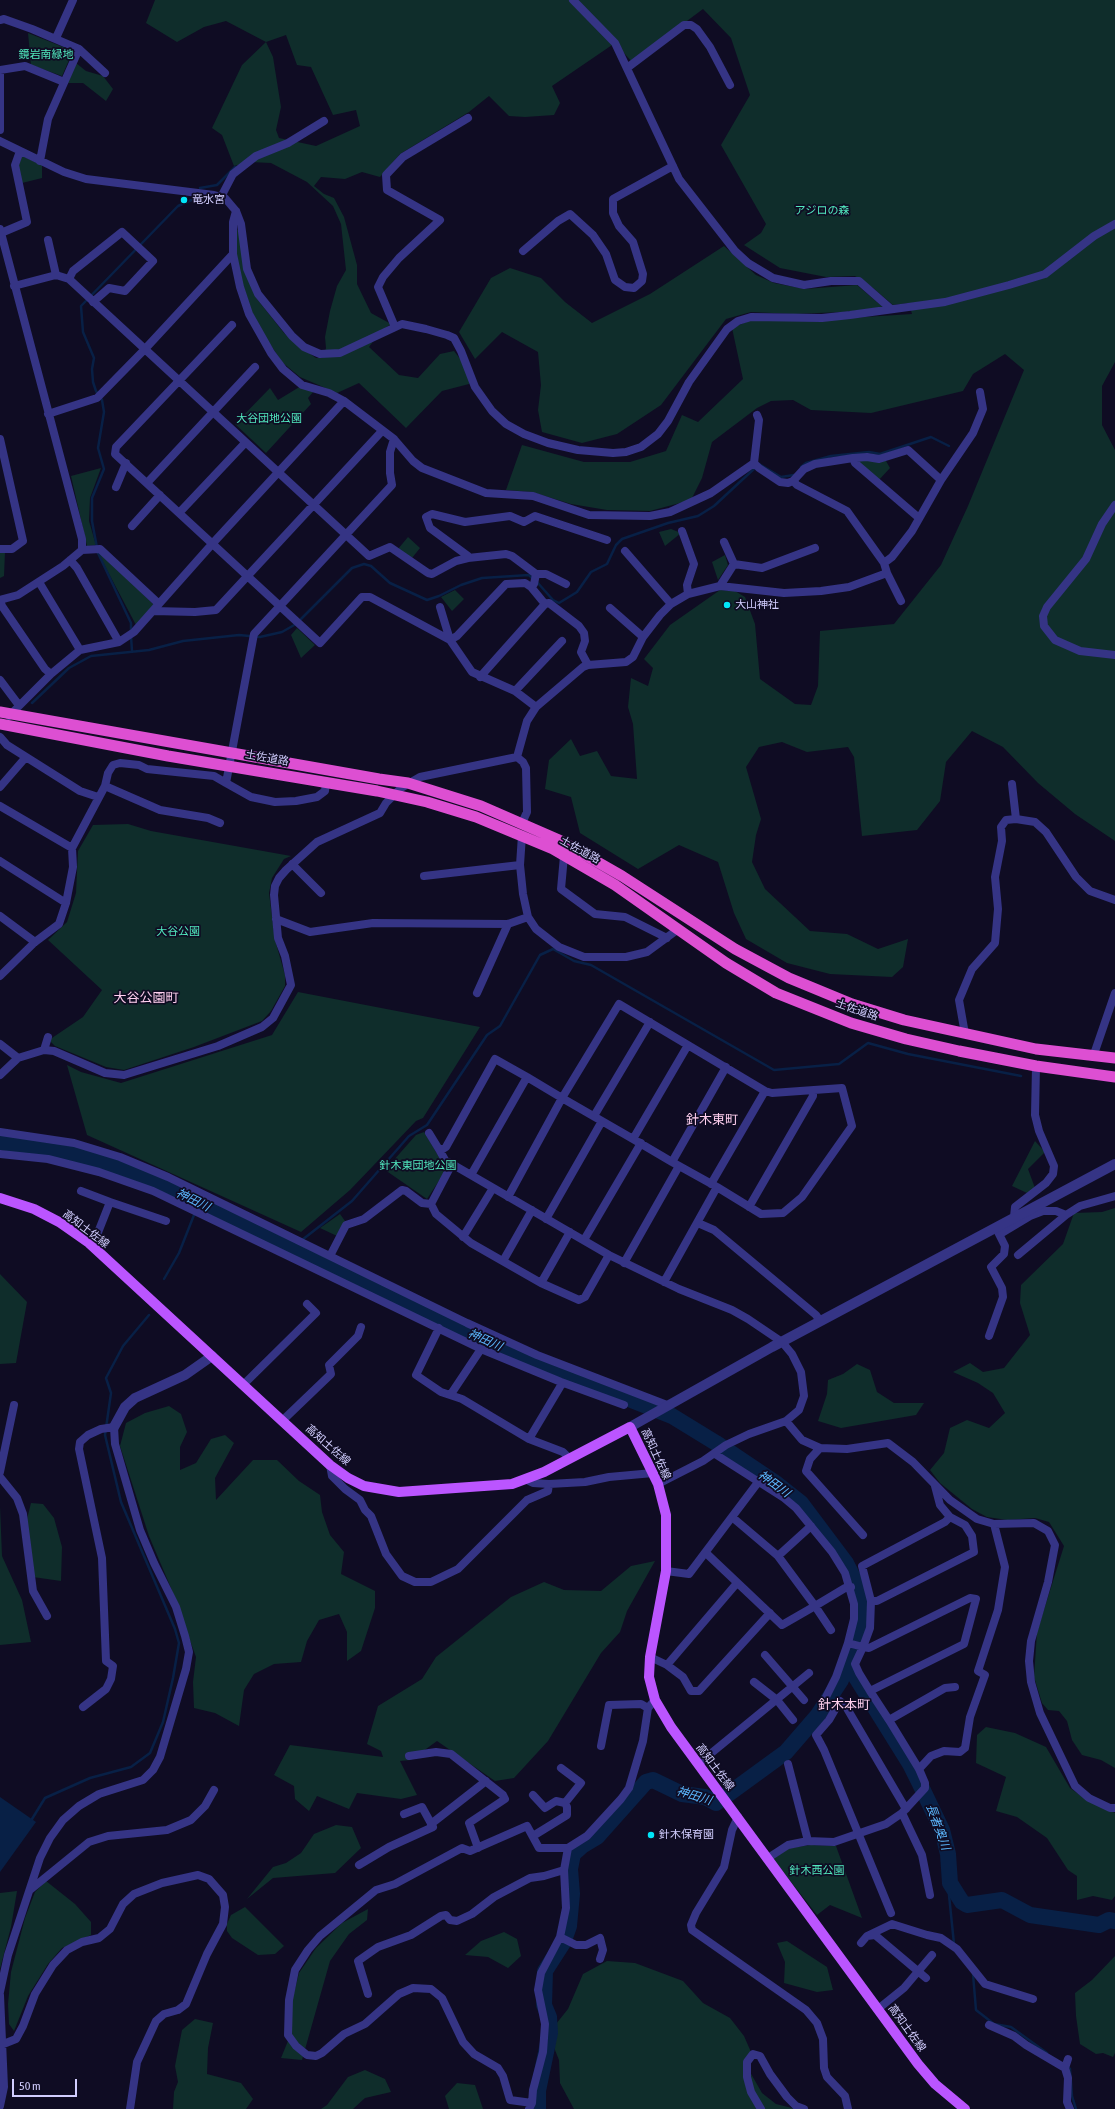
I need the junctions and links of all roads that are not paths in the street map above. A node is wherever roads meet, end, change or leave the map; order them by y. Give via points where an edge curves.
1 (73, 0) edge
2 (573, 0) edge
3 (0, 20) edge
4 (56, 38) junction
5 (79, 49) junction
6 (627, 68) junction
7 (0, 70) edge
8 (105, 73) dead end
9 (64, 82) junction
10 (730, 85) dead end
11 (468, 118) dead end
12 (324, 121) dead end
13 (0, 130) edge
14 (0, 141) edge
15 (20, 151) junction
16 (40, 161) junction
17 (673, 166) junction
18 (222, 197) junction
19 (236, 211) junction
20 (1115, 224) edge
21 (0, 231) edge
22 (48, 240) dead end
23 (523, 251) dead end
24 (233, 254) junction
25 (56, 275) junction
26 (68, 279) junction
27 (14, 286) junction
28 (93, 302) junction
29 (891, 309) junction
30 (232, 325) dead end
31 (395, 327) junction
32 (145, 349) junction
33 (255, 367) dead end
34 (180, 382) junction
35 (980, 392) dead end
36 (344, 402) junction
37 (212, 412) junction
38 (48, 414) junction
39 (757, 415) dead end
40 (382, 431) junction
41 (0, 439) edge
42 (394, 439) junction
43 (245, 443) junction
44 (853, 458) junction
45 (754, 462) junction
46 (126, 463) junction
47 (279, 473) junction
48 (941, 480) junction
49 (793, 481) junction
50 (147, 483) junction
51 (116, 487) dead end
52 (160, 495) junction
53 (1115, 505) edge
54 (314, 506) junction
55 (179, 513) junction
56 (919, 518) junction
57 (132, 526) dead end
58 (682, 531) dead end
59 (346, 535) junction
60 (606, 540) dead end
61 (724, 542) dead end
62 (213, 543) junction
63 (0, 548) edge
64 (815, 548) dead end
65 (82, 550) junction
66 (625, 551) dead end
67 (468, 558) junction
68 (70, 560) junction
69 (884, 563) junction
70 (734, 564) junction
71 (887, 573) junction
72 (248, 576) junction
73 (534, 580) junction
74 (39, 582) junction
75 (566, 584) dead end
76 (720, 586) junction
77 (688, 594) junction
78 (0, 600) edge
79 (901, 601) dead end
80 (159, 604) junction
81 (545, 604) junction
82 (671, 604) junction
83 (279, 606) junction
84 (440, 607) dead end
85 (610, 608) dead end
86 (153, 612) junction
87 (643, 637) junction
88 (123, 640) junction
89 (450, 640) junction
90 (562, 642) dead end
91 (80, 650) junction
92 (1115, 655) edge
93 (588, 665) junction
94 (50, 674) junction
95 (480, 677) junction
96 (0, 680) edge
97 (515, 690) junction
98 (18, 704) junction
99 (536, 707) junction
100 (5, 713) edge
101 (1, 726) edge
102 (0, 737) edge
103 (231, 752) junction
104 (26, 757) junction
105 (517, 757) junction
106 (230, 765) junction
107 (226, 782) junction
108 (326, 782) junction
109 (408, 783) junction
110 (1012, 784) dead end
111 (0, 786) edge
112 (105, 786) junction
113 (394, 794) junction
114 (98, 797) junction
115 (0, 806) edge
116 (1016, 819) junction
117 (220, 823) dead end
118 (522, 823) junction
119 (522, 835) junction
120 (72, 848) junction
121 (564, 856) junction
122 (0, 861) edge
123 (292, 864) junction
124 (520, 866) junction
125 (424, 876) dead end
126 (321, 893) dead end
127 (1115, 900) edge
128 (66, 904) junction
129 (0, 916) edge
130 (528, 916) junction
131 (276, 919) junction
132 (508, 924) junction
133 (677, 930) junction
134 (667, 938) junction
135 (35, 942) junction
136 (1, 973) edge
137 (477, 992) dead end
138 (1115, 993) edge
139 (650, 1022) junction
140 (966, 1034) junction
141 (48, 1037) dead end
142 (0, 1044) edge
143 (688, 1045) junction
144 (44, 1050) junction
145 (1093, 1057) junction
146 (18, 1058) junction
147 (1115, 1058) edge
148 (1036, 1066) junction
149 (726, 1067) junction
150 (0, 1075) edge
151 (527, 1077) junction
152 (1115, 1077) edge
153 (765, 1091) junction
154 (813, 1091) junction
155 (562, 1098) junction
156 (598, 1118) junction
157 (0, 1132) edge
158 (429, 1133) dead end
159 (637, 1141) junction
160 (440, 1151) junction
161 (0, 1154) edge
162 (452, 1164) junction
163 (675, 1164) junction
164 (1115, 1164) edge
165 (472, 1175) junction
166 (714, 1185) junction
167 (493, 1188) junction
168 (81, 1191) dead end
169 (508, 1196) junction
170 (1115, 1196) edge
171 (0, 1198) edge
172 (110, 1202) junction
173 (431, 1204) junction
174 (749, 1207) junction
175 (532, 1210) junction
176 (1066, 1215) junction
177 (1014, 1217) junction
178 (546, 1219) junction
179 (166, 1221) dead end
180 (698, 1223) junction
181 (998, 1231) junction
182 (570, 1232) junction
183 (463, 1237) junction
184 (584, 1240) junction
185 (89, 1243) junction
186 (609, 1255) junction
187 (1018, 1255) dead end
188 (330, 1256) junction
189 (503, 1261) junction
190 (624, 1263) junction
191 (664, 1282) junction
192 (541, 1283) junction
193 (307, 1304) dead end
194 (820, 1322) junction
195 (361, 1327) dead end
196 (439, 1328) junction
197 (989, 1336) dead end
198 (782, 1342) junction
199 (480, 1349) junction
200 (212, 1356) junction
201 (561, 1382) junction
202 (243, 1385) junction
203 (451, 1394) junction
204 (14, 1405) dead end
205 (624, 1405) dead end
206 (665, 1406) junction
207 (282, 1421) junction
208 (786, 1421) junction
209 (114, 1427) junction
210 (630, 1427) junction
211 (529, 1439) junction
212 (820, 1448) junction
213 (717, 1452) junction
214 (570, 1459) junction
215 (330, 1465) junction
216 (0, 1472) edge
217 (653, 1473) junction
218 (0, 1477) edge
219 (525, 1479) junction
220 (759, 1481) junction
221 (549, 1484) junction
222 (658, 1484) junction
223 (935, 1485) junction
224 (732, 1517) junction
225 (950, 1517) junction
226 (994, 1524) junction
227 (811, 1526) junction
228 (863, 1535) dead end
229 (706, 1553) junction
230 (778, 1556) junction
231 (666, 1571) junction
232 (737, 1583) junction
233 (851, 1587) junction
234 (871, 1601) junction
235 (815, 1606) junction
236 (770, 1613) junction
237 (47, 1616) dead end
238 (831, 1630) dead end
239 (855, 1645) junction
240 (765, 1655) dead end
241 (650, 1657) junction
242 (667, 1665) junction
243 (809, 1673) dead end
244 (754, 1682) dead end
245 (792, 1687) junction
246 (955, 1687) dead end
247 (870, 1691) junction
248 (825, 1699) dead end
249 (777, 1700) junction
250 (804, 1700) dead end
251 (652, 1704) junction
252 (83, 1707) dead end
253 (792, 1720) dead end
254 (889, 1720) junction
255 (601, 1746) dead end
256 (409, 1756) dead end
257 (698, 1764) junction
258 (788, 1764) dead end
259 (561, 1768) dead end
260 (919, 1769) junction
261 (486, 1781) junction
262 (214, 1790) dead end
263 (533, 1795) dead end
264 (565, 1803) junction
265 (1115, 1808) edge
266 (904, 1811) junction
267 (404, 1814) dead end
268 (738, 1817) junction
269 (431, 1824) junction
270 (859, 1834) junction
271 (533, 1836) junction
272 (808, 1841) junction
273 (478, 1848) junction
274 (568, 1848) junction
275 (768, 1858) junction
276 (359, 1865) dead end
277 (564, 1870) junction
278 (29, 1890) junction
279 (930, 1895) dead end
280 (891, 1913) dead end
281 (867, 1936) junction
282 (560, 1937) junction
283 (861, 1943) dead end
284 (932, 1955) dead end
285 (600, 1959) dead end
286 (918, 1971) junction
287 (926, 1978) dead end
288 (0, 1992) edge
289 (368, 1994) dead end
290 (0, 1995) edge
291 (1033, 1999) dead end
292 (878, 2009) junction
293 (989, 2026) dead end
294 (1, 2045) edge
295 (1068, 2059) dead end
296 (1065, 2068) junction
297 (531, 2106) edge
298 (0, 2107) edge
299 (130, 2109) edge
300 (761, 2109) edge
301 (804, 2109) edge
302 (848, 2109) edge
303 (965, 2109) edge
304 (1070, 2109) edge

1 - 4 street
2 - 6 street via 615,43
3 - 4 street via 4,19
4 - 5 street
5 - 8 street
5 - 9 street
6 - 10 street via 684,25 691,25 710,47
6 - 17 street
7 - 9 street via 25,66
7 - 13 street
9 - 16 street via 48,118
11 - 31 street via 404,157 386,175 387,190 440,220 399,258 378,287
12 - 18 street via 288,143 256,156 233,174
14 - 15 street
15 - 16 street
15 - 21 street via 15,165 27,222
16 - 18 street via 86,179
17 - 23 street via 613,199 613,213 619,226 632,242 643,274 642,281 634,288 625,287 614,280 606,254 592,235 570,214
17 - 29 street via 679,179 735,252 748,263 773,278 804,285 831,281 859,281
18 - 19 street
19 - 24 street via 233,222
19 - 31 street via 241,224 247,269 258,294 304,347 320,354 340,353
20 - 29 street via 1094,236 1045,274 945,302
21 - 27 street
22 - 25 street
24 - 32 street
24 - 36 street via 249,314 283,369 302,385 329,393
25 - 26 street
25 - 27 street
26 - 28 street
26 - 28 street via 73,271 122,232 153,261 124,291 109,288
27 - 38 street
28 - 32 street
29 - 31 street via 822,318 751,317 738,321 726,329 689,382 658,434 641,447 613,453 578,450 548,443 506,424 492,411 475,387 454,338 402,324
30 - 34 street
32 - 34 street
32 - 38 street via 99,396
33 - 37 street
34 - 37 street
34 - 46 street via 116,447 115,454
35 - 48 street via 983,409 973,433
36 - 40 street
36 - 47 street
37 - 43 street
37 - 50 street
38 - 65 street via 82,539
39 - 45 street via 759,420
40 - 42 street
40 - 54 street
41 - 63 street via 23,541 12,549
42 - 45 street via 413,462 422,468 486,493 534,496 589,515 650,516 670,512 712,493
42 - 59 street via 390,452 392,485
43 - 47 street
43 - 55 street
44 - 48 street via 879,459 908,450
44 - 49 street via 815,464 804,469
44 - 56 street via 855,463
45 - 49 street via 780,482
46 - 50 street
46 - 51 street
47 - 54 street
47 - 62 street
48 - 56 street
49 - 69 street via 797,486 846,511
50 - 52 street
52 - 55 street
52 - 57 street
53 - 92 street via 1102,524 1086,559 1047,607 1043,616 1044,626 1055,640 1080,650
54 - 59 street
54 - 72 street
55 - 62 street
56 - 69 street via 900,546
58 - 77 street via 694,564 687,585
59 - 67 street via 369,556 390,547 432,574 456,561
59 - 83 street
60 - 67 street via 535,516 524,522 510,516 465,522 432,514 426,517 430,528
61 - 70 street
62 - 72 street
62 - 80 street
64 - 70 street via 762,568
65 - 68 street
65 - 80 street via 97,549
66 - 82 street
67 - 73 street via 506,554 523,563
68 - 74 street
68 - 88 street via 78,568
69 - 71 street
70 - 76 street
71 - 76 street via 849,587 814,591 784,593
71 - 79 street
72 - 83 street
72 - 86 street via 216,610
73 - 75 street via 546,574
73 - 81 street
73 - 89 street via 525,584 506,584 457,636
74 - 78 street via 18,595
74 - 91 street
76 - 77 street
77 - 82 street
78 - 94 street
80 - 86 street
81 - 93 street via 549,603 579,626 584,633 585,641 581,652
81 - 95 street
82 - 87 street
83 - 89 street via 320,643 362,597 370,597
83 - 103 street via 253,638
84 - 89 street
85 - 87 street
86 - 88 street
87 - 93 street via 633,657 626,662
88 - 91 street
89 - 95 street via 472,672
90 - 97 street
91 - 94 street
93 - 99 street
94 - 98 street
95 - 97 street
96 - 98 street
97 - 99 street
98 - 100 street
99 - 105 street via 527,721
100 - 101 street
100 - 103 highway, 土佐道路
101 - 106 highway, 土佐道路
102 - 104 street
103 - 106 street
103 - 109 highway, 土佐道路
104 - 111 street
104 - 114 street via 80,791
105 - 109 street via 420,777
105 - 118 street via 526,768 527,812
106 - 107 street
106 - 108 highway, 土佐道路
107 - 108 street via 251,797 275,802 317,797 325,791
107 - 112 street via 214,776 147,769 139,765 120,763 114,765 108,773
108 - 113 highway, 土佐道路
109 - 113 street
109 - 118 highway, 土佐道路 via 480,806
110 - 116 street
112 - 114 street
112 - 117 street via 160,810 208,818
113 - 119 highway, 土佐道路 via 476,817
113 - 123 street via 380,812 317,842
114 - 120 street
115 - 120 street
116 - 127 street via 1035,822 1046,832 1076,877 1090,891
116 - 140 street via 1006,820 1001,827 1002,841 996,877 998,909 995,943 972,969 959,1000
118 - 140 highway, 土佐道路 via 559,840 622,876 735,949 789,978 852,1004 904,1020
119 - 121 highway, 土佐道路
119 - 124 street
120 - 128 street via 73,867
121 - 133 highway, 土佐道路 via 615,885
121 - 134 street via 561,889 595,914 625,917
122 - 128 street
123 - 126 street
123 - 131 street via 275,886
124 - 125 street
124 - 130 street
128 - 135 street via 59,924
129 - 135 street
130 - 132 street
130 - 134 street via 536,929 550,942 584,957 626,957 647,952
131 - 132 street via 310,932 373,923
131 - 144 street via 290,985 273,1018 262,1027 218,1046 124,1075 105,1072 54,1051
132 - 137 street
133 - 134 street
133 - 148 highway, 土佐道路 via 776,993 851,1023 906,1039
135 - 136 street
138 - 145 street
139 - 143 street
139 - 155 street via 619,1004
139 - 156 street
140 - 145 highway, 土佐道路 via 1036,1049
141 - 144 street
142 - 146 street
143 - 149 street
143 - 159 street
144 - 146 street
145 - 147 highway, 土佐道路
146 - 150 street
148 - 152 highway, 土佐道路
148 - 177 street via 1035,1115 1054,1166 1053,1174 1016,1208
149 - 153 street
149 - 163 street
151 - 155 street
151 - 160 street via 495,1059 446,1147
151 - 165 street
153 - 154 street
153 - 166 street
154 - 174 street via 813,1096
154 - 174 street via 842,1088 852,1126 802,1197 783,1213 761,1214
155 - 156 street
155 - 169 street
156 - 159 street
156 - 178 street
157 - 188 street via 74,1143 120,1157 168,1177
158 - 160 street
159 - 163 street
159 - 184 street
160 - 162 street
161 - 196 street via 48,1159 99,1172 153,1191
162 - 165 street
162 - 173 street
163 - 166 street
163 - 190 street
164 - 177 street
165 - 167 street
166 - 174 street
166 - 180 street
167 - 169 street
167 - 183 street
168 - 172 street
169 - 175 street
170 - 176 street via 1080,1206
171 - 185 main road, 高知土佐線 via 34,1209 59,1222
172 - 179 street
172 - 185 street via 97,1235
173 - 183 street via 436,1214
173 - 188 street via 422,1203 402,1190 364,1219 346,1225
175 - 178 street
175 - 189 street
176 - 181 street via 1056,1211 1043,1211
176 - 187 street
177 - 181 street
178 - 182 street
180 - 191 street
180 - 194 street via 714,1230 816,1315
181 - 194 street
181 - 197 street via 1005,1246 1004,1254 991,1267 1002,1288 1003,1297
182 - 184 street
182 - 192 street
183 - 189 street
184 - 186 street
185 - 200 main road, 高知土佐線
186 - 190 street
186 - 192 street via 585,1296 579,1300
188 - 206 street via 537,1355
189 - 192 street
190 - 191 street
191 - 198 street via 732,1310
193 - 202 street via 316,1313
194 - 198 street
195 - 207 street via 358,1336 329,1365 330,1374
196 - 199 street
196 - 203 street via 416,1375 441,1392
198 - 206 street
198 - 208 street via 792,1354 801,1372 804,1396 799,1410
199 - 201 street
199 - 203 street
200 - 202 main road, 高知土佐線
200 - 209 street via 185,1375 135,1398 125,1407
201 - 205 street
201 - 211 street
202 - 207 main road, 高知土佐線
203 - 211 street
204 - 216 street
206 - 210 street
207 - 215 main road, 高知土佐線
208 - 212 street via 802,1440
208 - 213 street via 765,1427 726,1445
209 - 252 street via 88,1434 80,1442 79,1449 102,1558 106,1661 113,1666 112,1679 106,1689
209 - 278 street via 115,1444 140,1530 176,1607 185,1636 189,1652 186,1669 160,1757 153,1770 142,1780 99,1794 63,1820 40,1858
210 - 214 main road, 高知土佐線
210 - 217 main road, 高知土佐線
211 - 214 street via 562,1452
212 - 223 street via 847,1449 888,1443 913,1462
212 - 228 street via 810,1460 806,1471
213 - 220 street
213 - 222 street
214 - 219 main road, 高知土佐線
215 - 219 main road, 高知土佐線 via 364,1486 399,1492 498,1486
215 - 221 street via 332,1476 360,1500 371,1516 386,1554 398,1571 414,1582 431,1582 458,1569 527,1500 548,1491
217 - 221 street
217 - 222 main road, 高知土佐線
218 - 237 street via 17,1498 23,1514 32,1591
219 - 221 street via 533,1483
220 - 224 street
220 - 227 street via 796,1508
222 - 231 main road, 高知土佐線 via 666,1515
223 - 225 street via 940,1505
223 - 226 street via 965,1512
224 - 229 street
224 - 230 street
225 - 234 street via 862,1566
225 - 234 street via 969,1530 974,1552 877,1601
226 - 260 street via 1004,1567 998,1610 978,1671 985,1675 970,1717 965,1748 960,1752 944,1751 931,1756
226 - 265 street via 1034,1523 1048,1531 1056,1545 1031,1641 1031,1682 1040,1713 1075,1786 1089,1798
227 - 230 street
227 - 233 street via 832,1552
229 - 231 street via 689,1574
229 - 232 street
230 - 235 street
231 - 241 main road, 高知土佐線
232 - 236 street
232 - 242 street
233 - 235 street
233 - 239 street
234 - 239 street via 870,1628
235 - 236 street via 782,1625
235 - 238 street
236 - 242 street via 699,1692 691,1691 683,1677
239 - 247 street via 855,1664
239 - 247 street via 869,1648 970,1598 976,1599 964,1644
239 - 248 street
240 - 245 street
241 - 242 street
241 - 251 main road, 高知土佐線
243 - 245 street
244 - 249 street
245 - 249 street
245 - 250 street
246 - 254 street via 945,1688
247 - 254 street
249 - 253 street
249 - 257 street
251 - 255 street via 609,1705
251 - 257 main road, 高知土佐線
251 - 274 street via 629,1788 599,1825
254 - 260 street
256 - 261 street via 436,1752 450,1754
257 - 268 main road, 高知土佐線
258 - 272 street
259 - 264 street via 581,1783
260 - 266 street via 925,1783 923,1790
261 - 269 street
261 - 273 street via 505,1799 468,1823
262 - 278 street via 191,1820 167,1830 108,1836 89,1842
263 - 264 street via 545,1808 556,1801
264 - 271 street via 567,1815
266 - 270 street via 886,1824
266 - 270 street via 845,1705 840,1701 816,1735
266 - 279 street via 922,1855
267 - 269 street via 422,1807
268 - 275 main road, 高知土佐線
268 - 302 street via 732,1830 724,1867 696,1913 691,1925 692,1930 806,2010 817,2023 823,2039 824,2068 827,2077 845,2096
269 - 276 street via 433,1827 389,1847
270 - 272 street via 834,1842
270 - 280 street
271 - 273 street via 527,1826
271 - 274 street via 539,1848
272 - 275 street via 788,1845
273 - 297 street via 470,1851 462,1848 395,1884 376,1890 320,1936 295,1970 289,2000 288,2035 296,2046 308,2055 316,2056 344,2034 365,2024 398,1994 412,1988 431,1989 442,1998 463,2042 474,2054 498,2068 510,2100
274 - 277 street
275 - 292 main road, 高知土佐線
277 - 282 street via 566,1908
277 - 289 street via 530,1878 457,1921 441,1916 411,1935 378,1947 358,1961
278 - 288 street via 8,1955
281 - 283 street
281 - 286 street via 875,1935
281 - 291 street via 892,1924 941,1938 955,1948 985,1984
282 - 285 street via 576,1945 586,1945 600,1938 603,1950
282 - 297 street via 541,1973 538,1990 545,2024 543,2052
284 - 286 street
286 - 287 street
286 - 292 street via 904,1988
290 - 294 street
292 - 303 main road, 高知土佐線 via 935,2084
293 - 296 street via 1014,2036
294 - 298 street via 4,2087
294 - 299 street via 16,2039 35,1994 53,1965 67,1950 82,1942 98,1938 110,1929 123,1904 134,1894 162,1882 198,1875 209,1879 223,1895 223,1924 186,2004 178,2010 164,2014 156,2021 137,2062
295 - 296 street
296 - 304 street via 1068,2078 1067,2102
300 - 301 street via 750,2092 747,2077 747,2062 754,2054 760,2056 787,2097 796,2106

